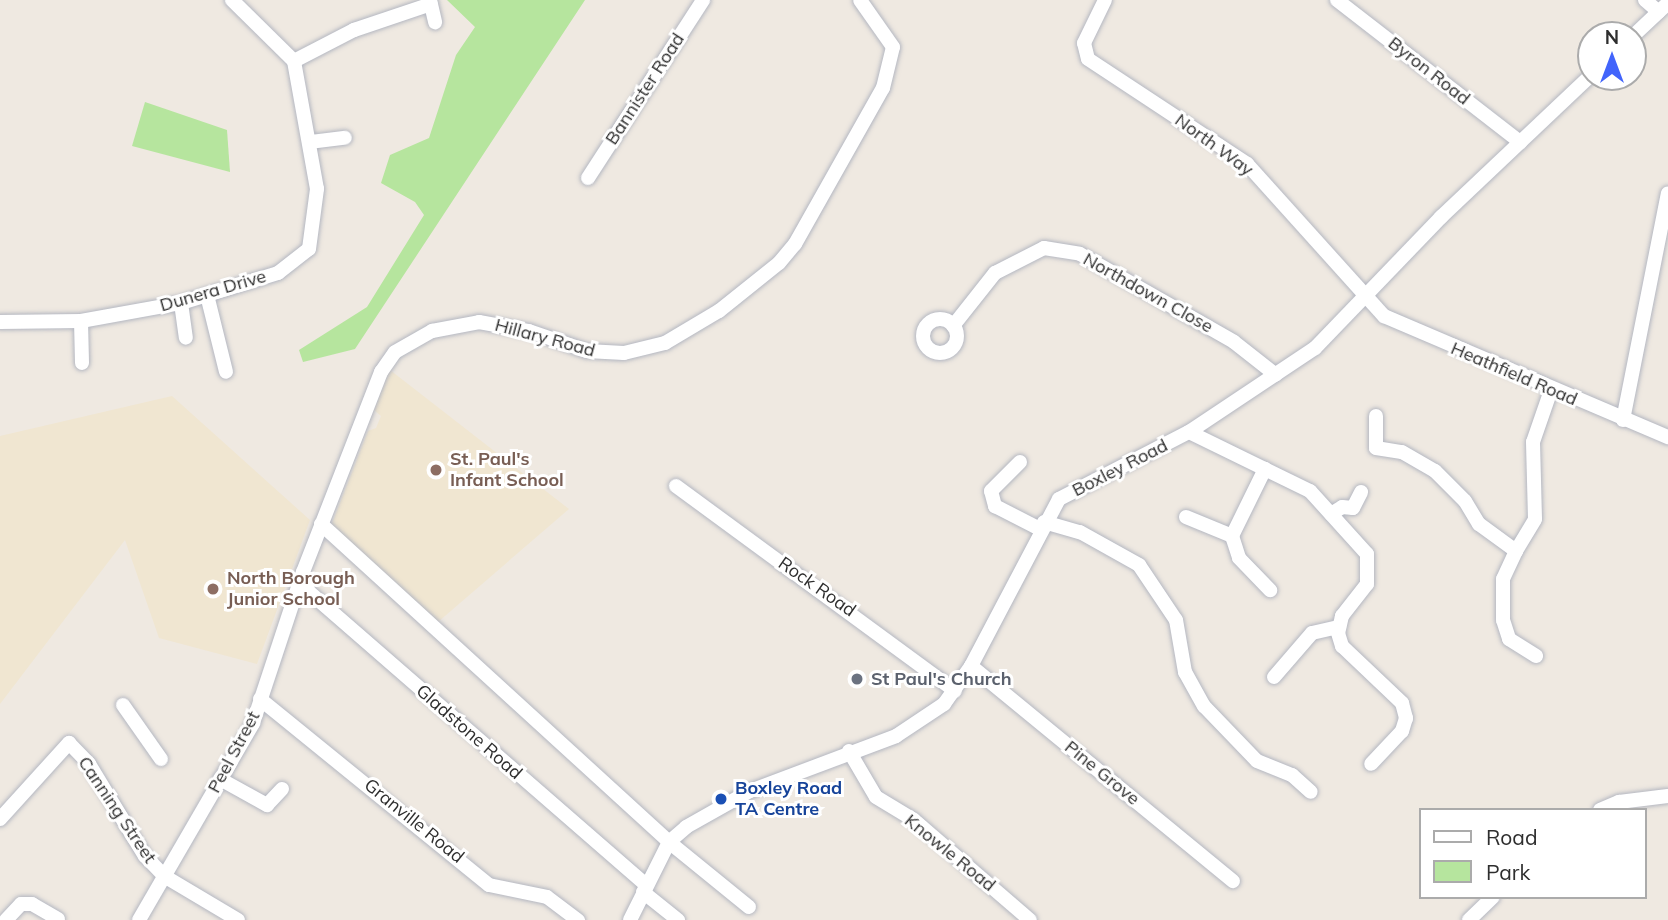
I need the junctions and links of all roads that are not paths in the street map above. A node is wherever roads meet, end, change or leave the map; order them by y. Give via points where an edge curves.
1 (232, 0) edge
2 (703, 0) edge
3 (860, 0) edge
4 (1105, 0) edge
5 (1337, 0) edge
6 (1645, 0) edge
7 (430, 2) edge
8 (1663, 7) edge
9 (435, 22) dead end
10 (1647, 22) edge
11 (294, 61) junction
12 (1577, 88) edge
13 (345, 138) dead end
14 (310, 142) junction
15 (1520, 142) junction
16 (587, 178) dead end
17 (1668, 192) edge
18 (207, 295) junction
19 (1366, 298) junction
20 (181, 303) junction
21 (81, 321) junction
22 (0, 322) edge
23 (953, 326) dead end
24 (186, 338) dead end
25 (82, 363) dead end
26 (226, 372) dead end
27 (1276, 375) junction
28 (1551, 390) junction
29 (1376, 416) dead end
30 (1623, 420) junction
31 (1189, 432) junction
32 (1668, 438) edge
33 (1020, 462) dead end
34 (1265, 469) junction
35 (676, 486) dead end
36 (1362, 492) dead end
37 (1331, 514) junction
38 (1186, 517) dead end
39 (321, 524) junction
40 (1042, 525) junction
41 (1232, 536) junction
42 (1516, 551) junction
43 (303, 572) junction
44 (1270, 590) dead end
45 (1339, 627) junction
46 (1536, 656) dead end
47 (971, 666) junction
48 (1274, 677) dead end
49 (955, 691) junction
50 (260, 699) junction
51 (123, 705) dead end
52 (849, 751) junction
53 (161, 759) dead end
54 (1371, 764) dead end
55 (220, 779) junction
56 (282, 789) dead end
57 (1311, 792) dead end
58 (1668, 796) edge
59 (1605, 808) edge
60 (0, 819) edge
61 (669, 842) junction
62 (164, 876) junction
63 (1233, 881) dead end
64 (644, 888) junction
65 (1491, 899) edge
66 (749, 907) dead end
67 (58, 919) edge
68 (6, 920) edge
69 (139, 920) edge
70 (238, 920) edge
71 (578, 920) edge
72 (630, 920) edge
73 (678, 920) edge
74 (1030, 920) edge
75 (1469, 920) edge

1 - 11 street
2 - 16 street, Bannister Road
3 - 39 street, Hillary Road via 893,47 883,88 806,225 779,263 698,326 646,349 587,351 520,329 479,322 458,324 413,340 395,352 381,372
4 - 19 street, North Way via 1084,43 1088,59 1247,164
5 - 15 street, Byron Road
6 - 8 street
7 - 9 street
7 - 11 street via 355,30
8 - 10 street
11 - 14 street, Dunera Drive
12 - 15 street, Boxley Road
13 - 14 street
14 - 18 street, Dunera Drive via 317,189 309,248 278,273
15 - 19 street, Boxley Road
17 - 30 street
18 - 20 street, Dunera Drive
18 - 26 street
19 - 27 street, Boxley Road via 1315,348
19 - 28 street, Heathfield Road via 1402,326
20 - 21 street, Dunera Drive
20 - 24 street
21 - 22 street, Dunera Drive
21 - 25 street
23 - 27 street, Northdown Close via 995,273 1044,248 1080,254 1234,342
27 - 31 street, Boxley Road
28 - 30 street, Heathfield Road
28 - 42 street via 1533,442 1535,519
29 - 42 street via 1376,449 1402,452 1435,471 1465,501 1479,524
30 - 32 street, Heathfield Road
31 - 34 street
31 - 40 street, Boxley Road via 1059,499
33 - 40 street via 991,491 995,506
34 - 37 street via 1310,491
34 - 41 street
35 - 49 street, Rock Road
36 - 37 street via 1353,508 1342,507
37 - 45 street via 1367,554 1367,584
38 - 41 street
39 - 43 street, Hillary Road
39 - 61 street
40 - 47 street, Boxley Road
40 - 57 street via 1080,532 1139,565 1176,620 1185,672 1220,725 1257,761 1292,775
41 - 44 street via 1239,558
42 - 46 street via 1503,579 1503,620 1509,639
43 - 50 street, Peel Street
43 - 64 street, Gladstone Road via 308,591
45 - 48 street via 1312,633
45 - 54 street via 1342,646 1402,703 1406,718 1402,730
47 - 49 street, Boxley Road
47 - 63 street, Pine Grove
49 - 52 street, Boxley Road via 896,736
50 - 55 street, Peel Street via 250,728
50 - 71 street, Granville Road via 489,885 547,897
51 - 53 street
52 - 61 street, Boxley Road via 750,791
52 - 74 street, Knowle Road via 876,797 914,821
55 - 56 street via 267,805
55 - 62 street, Peel Street
58 - 59 street
60 - 62 street, Canning Street via 69,743 89,764 145,856
61 - 64 street, Boxley Road
61 - 66 street
62 - 69 street, Peel Street
62 - 70 street, Canning Street
64 - 72 street, Boxley Road
64 - 73 street, Gladstone Road
65 - 75 street
67 - 68 street via 32,904 21,904

